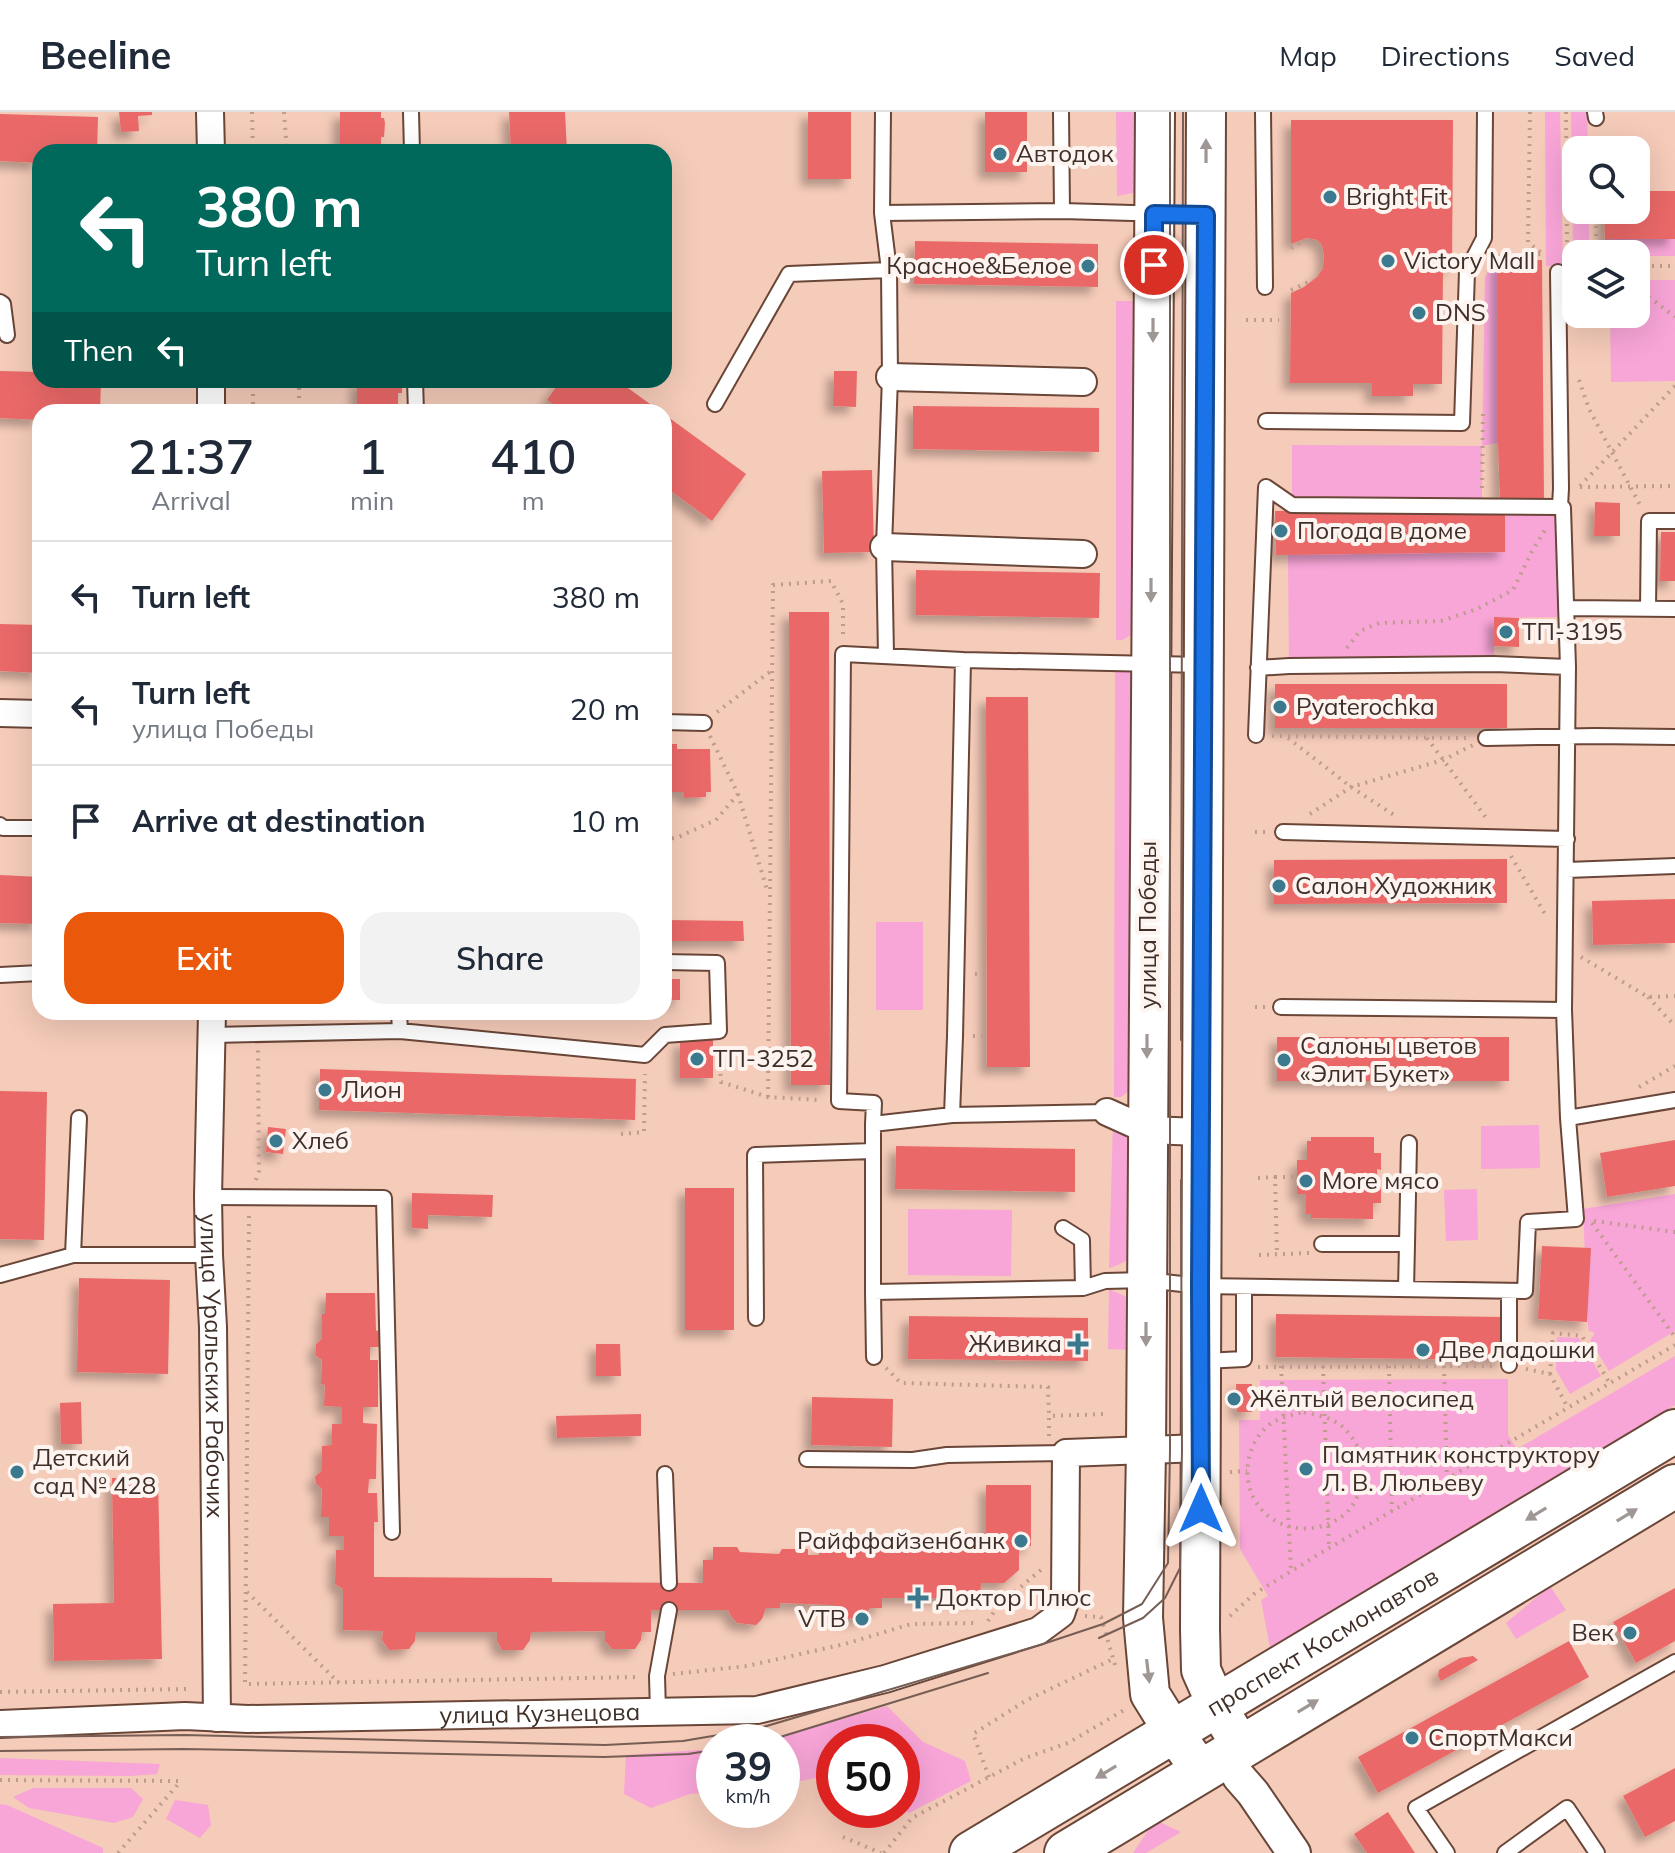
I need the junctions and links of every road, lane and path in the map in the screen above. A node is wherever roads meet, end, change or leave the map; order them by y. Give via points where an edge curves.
1 (210, 112) edge
2 (252, 112) edge
3 (284, 112) edge
4 (411, 112) edge
5 (883, 112) edge
6 (1061, 112) edge
7 (1155, 112) edge
8 (1206, 112) edge
9 (1263, 112) edge
10 (1485, 112) edge
11 (1530, 112) edge
12 (1566, 112) edge
13 (1566, 136) edge
14 (211, 144) edge
15 (253, 144) edge
16 (286, 144) edge
17 (412, 144) edge
18 (1062, 211) junction
19 (882, 213) junction
20 (1154, 214) junction
21 (1206, 215) junction
22 (1312, 239) dead end
23 (1291, 248) dead end
24 (1544, 254) junction
25 (1650, 266) edge
26 (1675, 266) edge
27 (889, 270) junction
28 (1488, 271) dead end
29 (1558, 272) joint
30 (1313, 280) dead end
31 (1265, 287) dead end
32 (1291, 290) dead end
33 (1650, 298) edge
34 (0, 302) edge
35 (1675, 317) edge
36 (1246, 320) dead end
37 (1279, 320) dead end
38 (7, 335) dead end
39 (890, 377) junction
40 (1579, 381) dead end
41 (1083, 382) dead end
42 (1675, 386) edge
43 (1483, 400) dead end
44 (715, 404) dead end
45 (1266, 421) dead end
46 (1612, 453) junction
47 (1675, 486) edge
48 (1578, 487) junction
49 (1630, 487) junction
50 (1561, 488) junction
51 (1482, 506) junction
52 (1560, 507) junction
53 (1649, 521) junction
54 (1675, 521) edge
55 (884, 547) junction
56 (1083, 554) dead end
57 (1566, 608) junction
58 (1648, 609) junction
59 (1675, 609) edge
60 (843, 654) junction
61 (886, 655) junction
62 (963, 660) junction
63 (1151, 663) junction
64 (1203, 665) junction
65 (1334, 667) junction
66 (1568, 667) junction
67 (1258, 668) junction
68 (772, 670) junction
69 (0, 713) edge
70 (32, 714) edge
71 (672, 722) edge
72 (704, 723) junction
73 (1256, 735) joint
74 (1286, 736) junction
75 (1567, 737) junction
76 (1675, 737) edge
77 (1427, 738) junction
78 (1486, 738) junction
79 (1443, 760) junction
80 (1351, 787) junction
81 (738, 794) junction
82 (0, 825) edge
83 (32, 828) edge
84 (1283, 832) joint
85 (1426, 835) junction
86 (1500, 837) junction
87 (672, 838) edge
88 (1567, 839) junction
89 (1675, 866) edge
90 (1567, 870) junction
91 (770, 899) junction
92 (1565, 947) junction
93 (672, 962) edge
94 (32, 973) edge
95 (971, 974) dead end
96 (987, 974) dead end
97 (0, 975) edge
98 (1675, 996) edge
99 (1648, 997) junction
100 (1281, 1007) dead end
101 (1564, 1010) junction
102 (399, 1020) edge
103 (212, 1024) edge
104 (1675, 1026) edge
105 (400, 1031) junction
106 (719, 1031) junction
107 (258, 1034) junction
108 (971, 1036) dead end
109 (987, 1036) dead end
110 (645, 1055) junction
111 (768, 1097) junction
112 (1675, 1100) edge
113 (839, 1101) junction
114 (1107, 1112) joint
115 (952, 1115) junction
116 (79, 1118) dead end
117 (1568, 1118) junction
118 (873, 1124) junction
119 (1147, 1130) junction
120 (1201, 1132) junction
121 (621, 1134) dead end
122 (1409, 1143) dead end
123 (873, 1151) junction
124 (1275, 1177) junction
125 (1297, 1177) dead end
126 (1258, 1178) dead end
127 (249, 1196) junction
128 (208, 1197) junction
129 (1063, 1228) dead end
130 (1675, 1232) edge
131 (1322, 1244) joint
132 (1407, 1244) junction
133 (1277, 1254) junction
134 (73, 1255) junction
135 (209, 1255) junction
136 (1259, 1255) dead end
137 (0, 1275) edge
138 (1146, 1280) junction
139 (1200, 1286) junction
140 (1244, 1287) junction
141 (1083, 1288) junction
142 (1406, 1289) junction
143 (1509, 1291) junction
144 (873, 1292) junction
145 (756, 1318) dead end
146 (1675, 1337) edge
147 (1675, 1345) edge
148 (874, 1357) joint
149 (1200, 1361) junction
150 (1509, 1365) junction
151 (1281, 1366) junction
152 (1323, 1366) junction
153 (1389, 1366) junction
154 (1444, 1366) junction
155 (1254, 1367) dead end
156 (1550, 1374) junction
157 (1610, 1384) junction
158 (1568, 1408) junction
159 (1049, 1416) dead end
160 (1325, 1416) junction
161 (1283, 1417) junction
162 (1675, 1431) edge
163 (1146, 1450) junction
164 (1066, 1453) junction
165 (807, 1459) dead end
166 (1214, 1460) junction
167 (1247, 1471) junction
168 (665, 1474) dead end
169 (1447, 1479) junction
170 (1675, 1486) edge
171 (1392, 1511) junction
172 (1328, 1524) junction
173 (1289, 1527) junction
174 (392, 1532) dead end
175 (1329, 1548) junction
176 (1291, 1571) junction
177 (669, 1583) dead end
178 (246, 1591) junction
179 (669, 1610) dead end
180 (1101, 1617) dead end
181 (999, 1619) dead end
182 (1225, 1620) dead end
183 (1113, 1659) junction
184 (1675, 1662) edge
185 (1117, 1671) dead end
186 (657, 1676) junction
187 (339, 1683) junction
188 (0, 1692) edge
189 (177, 1699) dead end
190 (1217, 1706) junction
191 (1131, 1707) dead end
192 (658, 1712) junction
193 (217, 1718) junction
194 (0, 1724) edge
195 (1173, 1731) junction
196 (1227, 1765) junction
197 (989, 1777) junction
198 (0, 1780) edge
199 (843, 1837) dead end
200 (118, 1853) edge
201 (883, 1853) edge
202 (971, 1853) edge
203 (1066, 1853) edge
204 (1294, 1853) edge
205 (1447, 1853) edge
206 (1505, 1853) edge
207 (1597, 1853) edge

1 - 14 street
2 - 15 path
3 - 16 path
4 - 17 lane
5 - 19 lane
6 - 18 lane
7 - 20 main road, улица Победы
21 -> 8 main road
9 - 31 lane
10 - 45 lane via 1484,238 1467,271 1462,423
11 - 24 path via 1528,242
12 - 13 path
18 - 19 lane
18 - 20 lane
19 - 27 lane
20 - 21 lane
20 -> 63 main road, улица Победы
21 - 64 main road
22 - 23 path
24 - 28 path via 1501,255
24 - 29 path via 1545,272
25 - 26 path
27 - 39 lane
27 - 44 lane via 789,274
29 - 50 lane
30 - 32 path
33 - 35 path
34 - 38 lane
36 - 37 path
39 - 41 street
39 - 55 lane
40 - 46 path
42 - 46 path
43 - 51 path
46 - 48 path
46 - 49 path
47 - 49 path
48 - 49 path
48 - 50 path
49 - 53 path
50 - 52 lane
51 - 52 lane
51 - 67 lane via 1292,505 1266,487
52 - 57 lane
52 - 65 path via 1513,590 1441,621 1379,623 1360,631
53 - 54 lane
53 - 58 lane
55 - 56 street
55 - 61 lane
57 - 58 lane
57 - 66 lane
58 - 59 lane
60 - 61 lane
60 - 68 path via 843,604 831,581 773,585
60 - 113 lane
61 - 62 lane
62 - 63 lane
62 - 115 lane
63 - 64 lane
63 -> 119 main road, улица Победы
64 - 120 main road
65 - 66 lane
65 - 67 lane
66 - 75 lane
67 - 73 lane
68 - 72 path
68 - 91 path
69 - 70 street
71 - 72 lane
72 - 81 path
73 - 74 path
74 - 77 path
74 - 80 path
75 - 76 lane
75 - 78 lane
75 - 88 lane
77 - 78 path
77 - 79 path
78 - 79 path
79 - 80 path
79 - 86 path
80 - 84 path
80 - 85 path
81 - 87 path via 716,820
81 - 91 path
82 - 83 lane
84 - 85 lane
85 - 86 lane
86 - 88 lane
86 - 92 path
88 - 90 lane
89 - 90 lane
90 - 92 lane
91 - 111 path
92 - 99 path
92 - 101 lane
93 - 106 lane via 717,963
94 - 97 lane
95 - 96 path
98 - 99 path
99 - 104 path
100 - 101 lane
101 - 117 lane
102 - 105 lane
103 - 107 lane
103 - 128 street, улица Уральских Рабочих
105 - 107 lane
105 - 110 lane
106 - 110 lane via 665,1035
106 - 111 path via 721,1082
107 - 127 path via 259,1171
108 - 109 path
110 - 121 path via 644,1132
111 - 113 path
112 - 117 lane
113 - 118 lane via 874,1103
114 - 115 lane
114 - 119 street
115 - 118 lane
116 - 134 lane
117 - 143 lane via 1576,1219 1528,1222 1525,1291
118 - 123 lane
119 - 120 street
119 - 138 main road, улица Победы
120 - 139 main road
122 - 132 lane
123 - 144 lane
123 - 145 lane via 755,1155
124 - 125 path
124 - 126 path
124 - 133 path
127 - 128 lane
127 - 174 lane via 384,1198
127 - 178 path
128 - 135 street, улица Уральских Рабочих
129 - 141 lane via 1082,1240
130 - 146 path via 1590,1221
131 - 132 lane
131 - 133 path via 1316,1253
132 - 142 lane
133 - 136 path
134 - 135 lane
134 - 137 lane
135 - 193 street, улица Уральских Рабочих
138 - 139 lane
138 - 141 lane via 1105,1281
138 -> 163 main road, улица Победы
139 - 140 lane
139 - 149 main road
140 - 142 lane
140 - 149 lane via 1244,1359
141 - 144 lane
142 - 143 lane
143 - 150 lane
144 - 148 lane
147 - 157 path
148 - 159 path via 901,1383 1048,1387
149 - 166 main road
150 - 154 path
150 - 156 path
151 - 152 path
151 - 155 path
151 - 161 path
152 - 153 path
152 - 160 path
153 - 154 path
153 - 171 path
154 - 169 path
156 - 157 path via 1553,1333 1582,1336
156 - 158 path
157 - 158 path
158 - 169 path
160 - 161 path via 1304,1412
160 - 172 path
160 - 172 path via 1355,1440 1363,1458 1356,1468 1365,1476 1346,1513
161 - 167 path via 1256,1439
161 - 173 path
162 -> 190 main road, проспект Космонавтов
163 - 164 street
163 - 166 street
163 -> 195 main road, улица Победы via 1145,1648 1150,1694
164 - 165 lane
164 - 192 street, улица Кузнецова via 1065,1602 1061,1614 1038,1631 885,1679 757,1710
166 - 167 path
166 - 190 main road via 1200,1629 1201,1670
167 - 173 path via 1260,1508
168 - 177 lane
169 - 171 path
196 -> 170 main road, проспект Космонавтов
171 - 175 path
172 - 173 path
172 - 175 path
173 - 176 path
175 - 176 path
176 - 182 path
178 - 187 path
178 - 187 path via 245,1684
179 - 186 lane
180 - 183 path
181 - 186 path via 911,1624 747,1666
183 - 185 path
183 - 197 path via 1027,1700 973,1734
184 - 205 lane via 1416,1808
186 - 187 path
186 - 192 lane
188 - 189 path via 188,1689
190 - 195 main road, проспект Космонавтов
190 - 196 main road
191 - 197 path via 1068,1743
192 - 193 street, улица Кузнецова
193 - 194 street, улица Кузнецова
195 - 196 main road, улица Победы
195 -> 202 main road, проспект Космонавтов
196 - 203 main road, проспект Космонавтов
196 - 204 street
197 - 201 path via 912,1818
198 - 200 path via 181,1781
199 - 201 path
206 - 207 lane via 1567,1808

